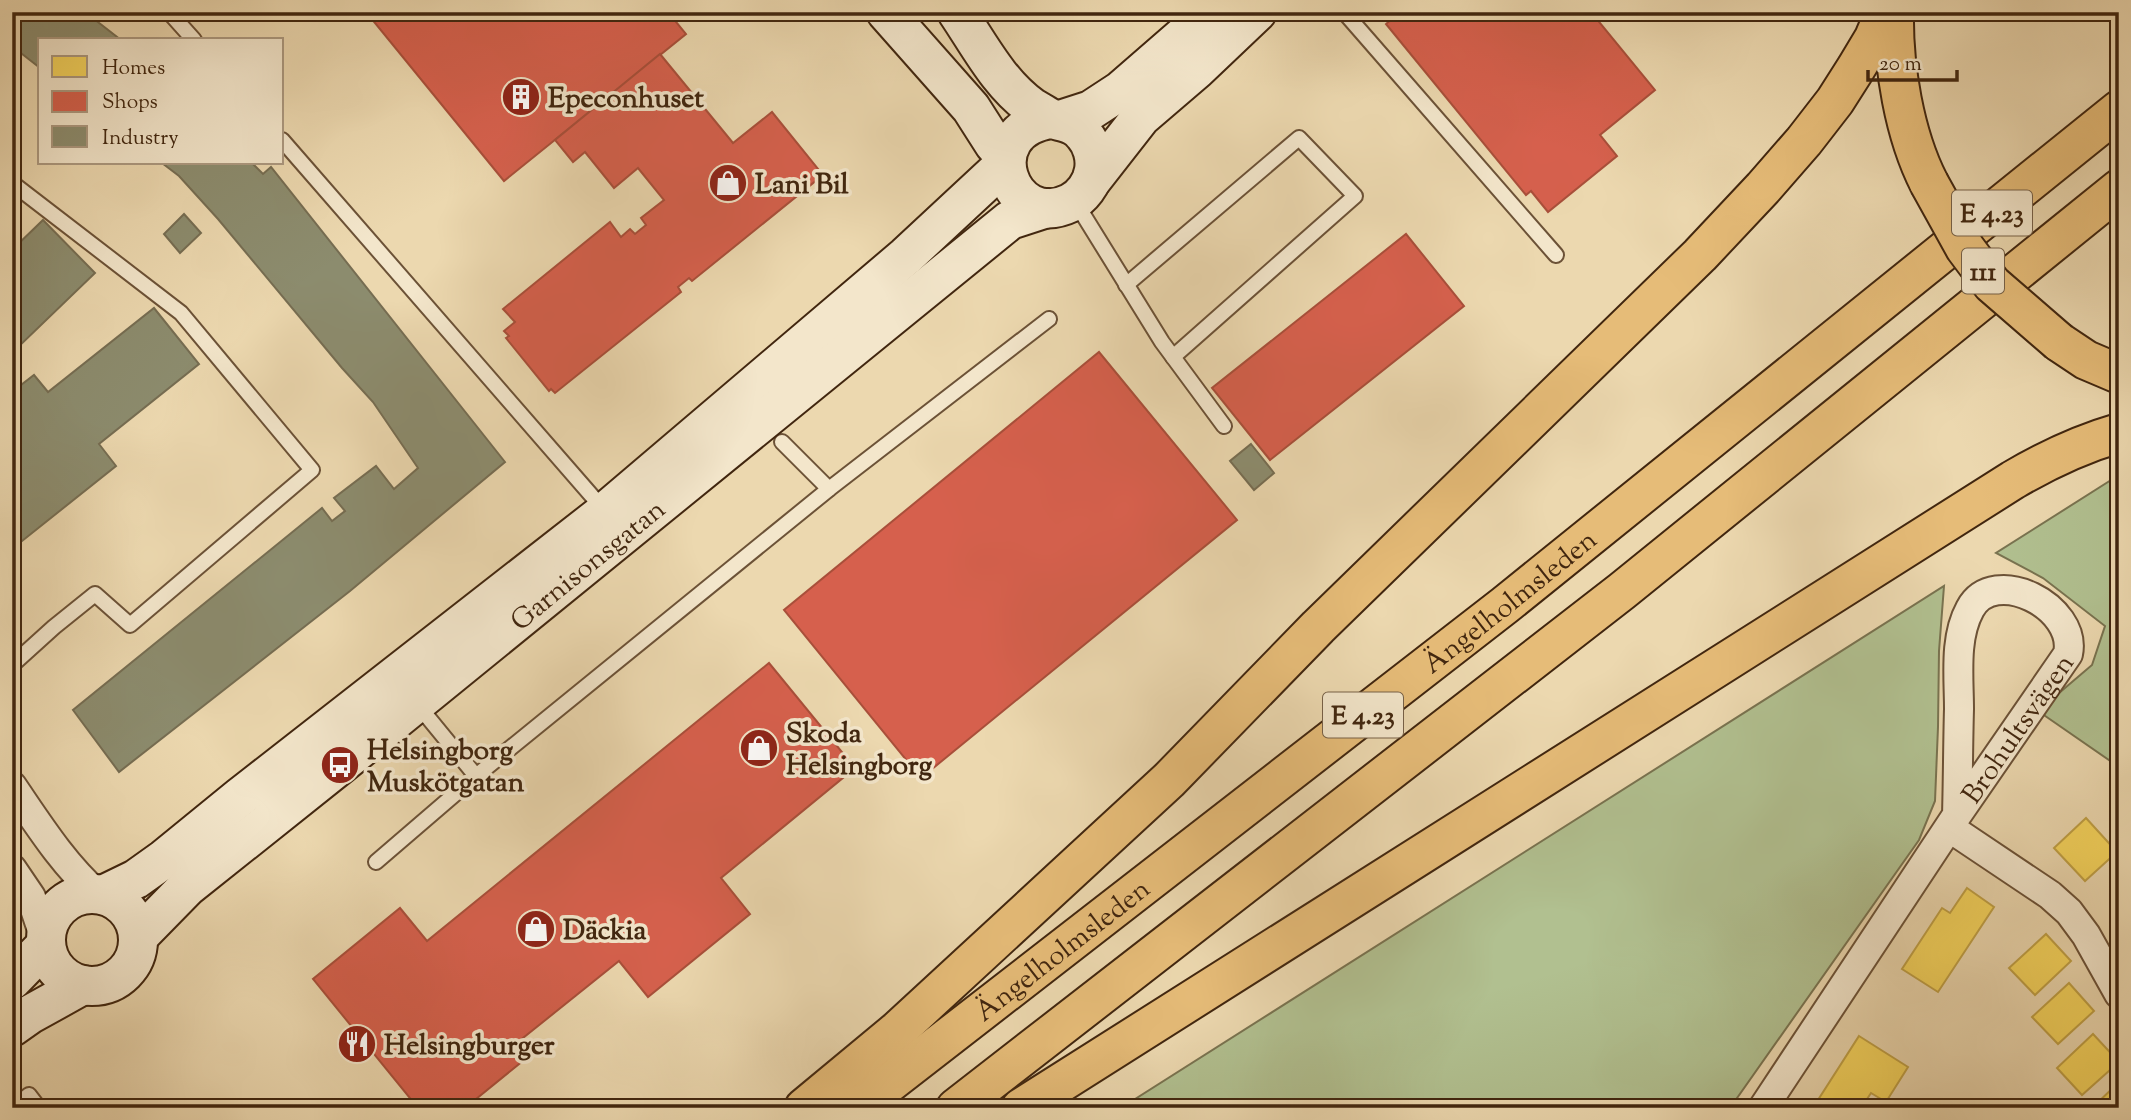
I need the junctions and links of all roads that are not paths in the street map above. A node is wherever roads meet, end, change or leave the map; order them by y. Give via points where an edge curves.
1 (169, 12) edge
2 (886, 12) edge
3 (957, 12) edge
4 (1211, 12) edge
5 (1257, 12) edge
6 (1344, 12) edge
7 (1885, 12) edge
8 (1894, 12) edge
9 (192, 38) edge
10 (2119, 110) edge
11 (1056, 119) junction
12 (284, 143) edge
13 (1006, 160) junction
14 (12, 183) edge
15 (2119, 189) edge
16 (1071, 197) junction
17 (1556, 255) dead end
18 (1126, 285) junction
19 (1049, 319) dead end
20 (1173, 357) junction
21 (2119, 374) edge
22 (1223, 426) dead end
23 (2119, 433) edge
24 (782, 442) dead end
25 (829, 489) junction
26 (605, 512) junction
27 (12, 665) edge
28 (416, 703) junction
29 (476, 776) junction
30 (12, 786) edge
31 (1954, 822) junction
32 (376, 862) dead end
33 (12, 869) edge
34 (100, 895) junction
35 (138, 937) junction
36 (46, 942) junction
37 (12, 980) edge
38 (83, 985) junction
39 (2119, 994) edge
40 (12, 1027) edge
41 (13, 1108) edge
42 (39, 1108) edge
43 (804, 1108) edge
44 (857, 1108) edge
45 (956, 1108) edge
46 (1021, 1108) edge
47 (1763, 1108) edge

1 - 9 lane
2 - 13 street via 971,108
3 - 11 street via 1013,92
4 - 11 street, Garnisonsgatan via 1120,91 1091,110
5 - 16 street via 1141,117
6 - 17 lane
7 - 43 main road via 1856,68 1804,141 1700,255 1318,627 1169,780 898,1030
8 - 21 main road, 111, bridge via 1899,77 1911,135 1928,183 1965,248 1992,284 2059,342
10 - 44 main road, Ängelholmsleden / E 4.23 via 1505,605
11 - 13 street, Garnisonsgatan via 1026,126 1010,145
11 - 16 street via 1078,128 1091,145 1095,169
12 - 26 lane
13 - 16 street via 1014,190 1029,202
13 - 26 street, Garnisonsgatan via 906,256
14 - 27 lane via 181,313 312,470 130,625 95,594
15 - 45 main road, E 4.23 via 1622,591
16 - 18 lane
16 - 28 street, Garnisonsgatan via 1010,220
18 - 20 lane
18 - 20 lane via 1299,138 1355,196
19 - 25 lane
20 - 22 lane
23 - 46 main road via 2091,441 2013,480
24 - 25 lane
25 - 29 lane
26 - 34 street, Garnisonsgatan via 164,859 136,879
28 - 29 lane
28 - 35 street, Garnisonsgatan via 187,887
29 - 32 lane
30 - 34 street via 84,883
31 - 31 street, Brohultsvägen via 1959,650 1965,618 1986,592 2032,597 2050,608 2065,627 2070,640 2068,654
31 - 39 street, Brohultsvägen via 2069,912
31 - 47 street, Brohultsvägen
33 - 36 street via 31,897
34 - 35 street via 123,906
34 - 36 street, Garnisonsgatan via 73,898 62,905 48,926
35 - 38 street, Garnisonsgatan via 131,964 122,975 111,982
36 - 37 street, Garnisonsgatan
36 - 38 street via 62,975
38 - 40 street, Garnisonsgatan
41 - 42 lane via 29,1095

